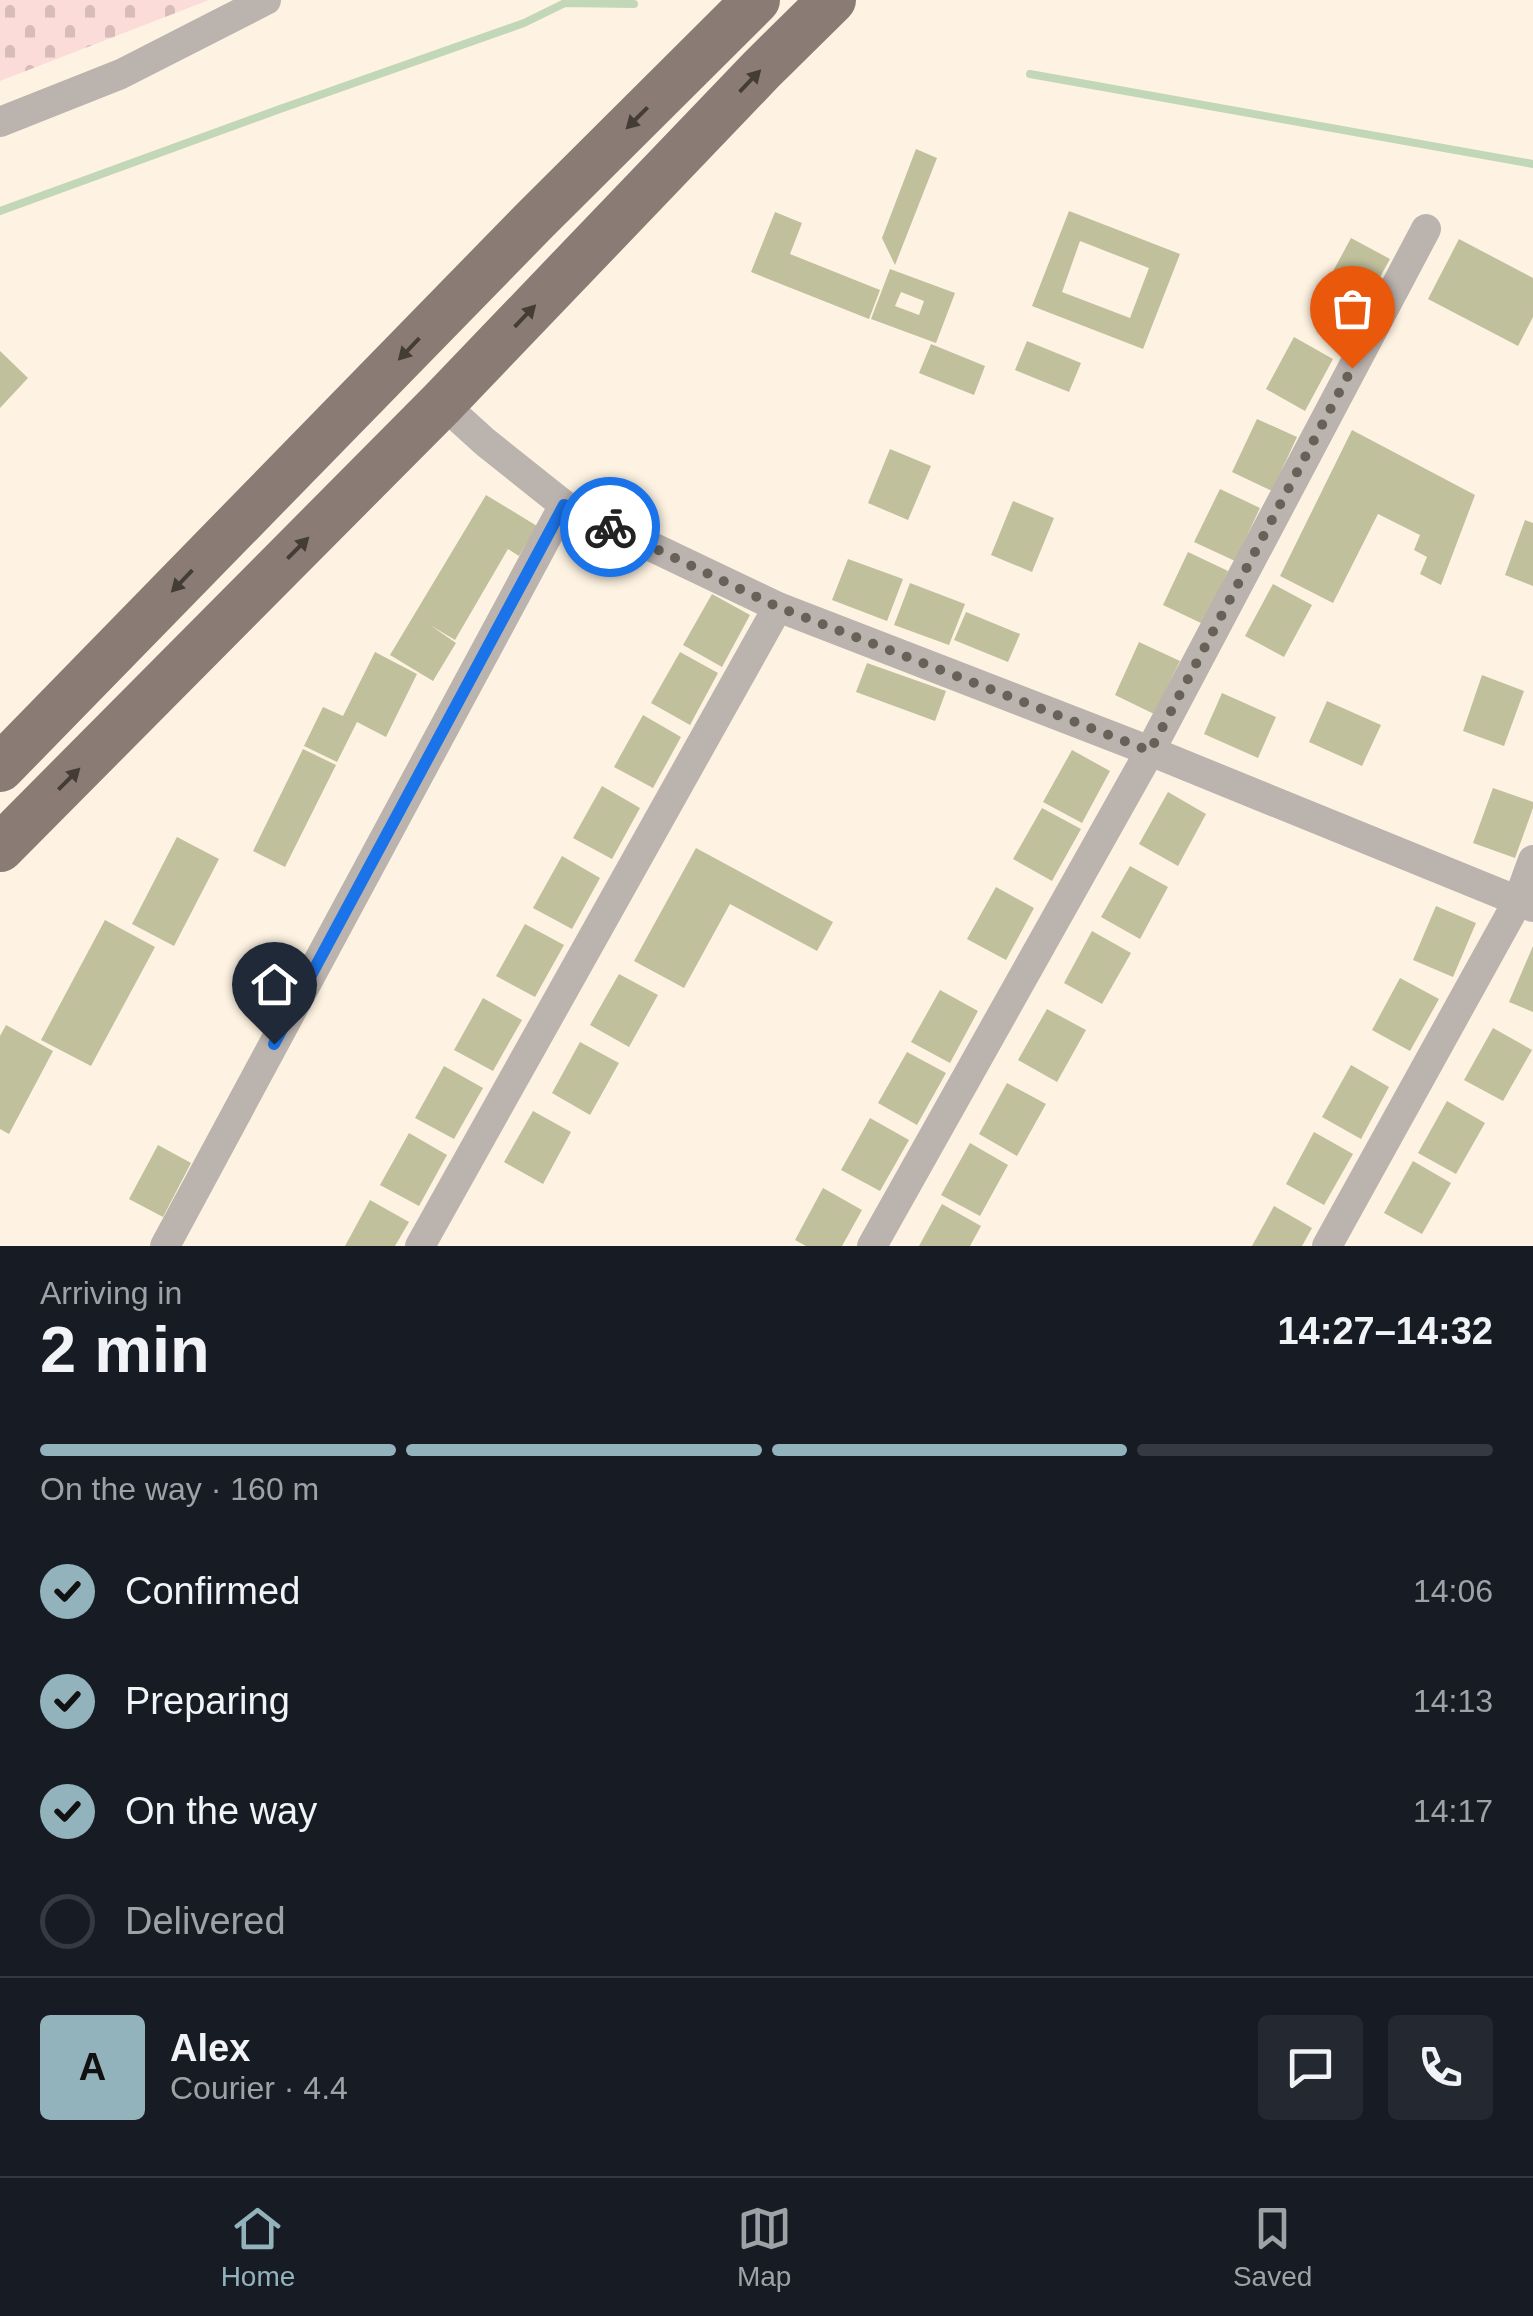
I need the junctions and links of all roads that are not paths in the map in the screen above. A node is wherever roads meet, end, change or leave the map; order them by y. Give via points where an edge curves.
1 (266, 0) edge
2 (756, 0) edge
3 (832, 0) edge
4 (0, 122) edge
5 (1426, 229) dead end
6 (442, 404) junction
7 (564, 505) junction
8 (778, 607) junction
9 (1150, 751) junction
10 (0, 768) edge
11 (0, 848) edge
12 (1533, 860) edge
13 (1525, 904) edge
14 (165, 1246) edge
15 (420, 1246) edge
16 (872, 1246) edge
17 (1326, 1246) edge

1 - 4 street via 121,74
2 -> 10 main road
6 -> 3 main road
5 - 9 street
6 - 7 street
11 -> 6 main road
7 - 8 street
7 - 14 street
8 - 9 street
8 - 15 street
9 - 13 street
9 - 16 street
12 - 13 street
13 - 17 street

